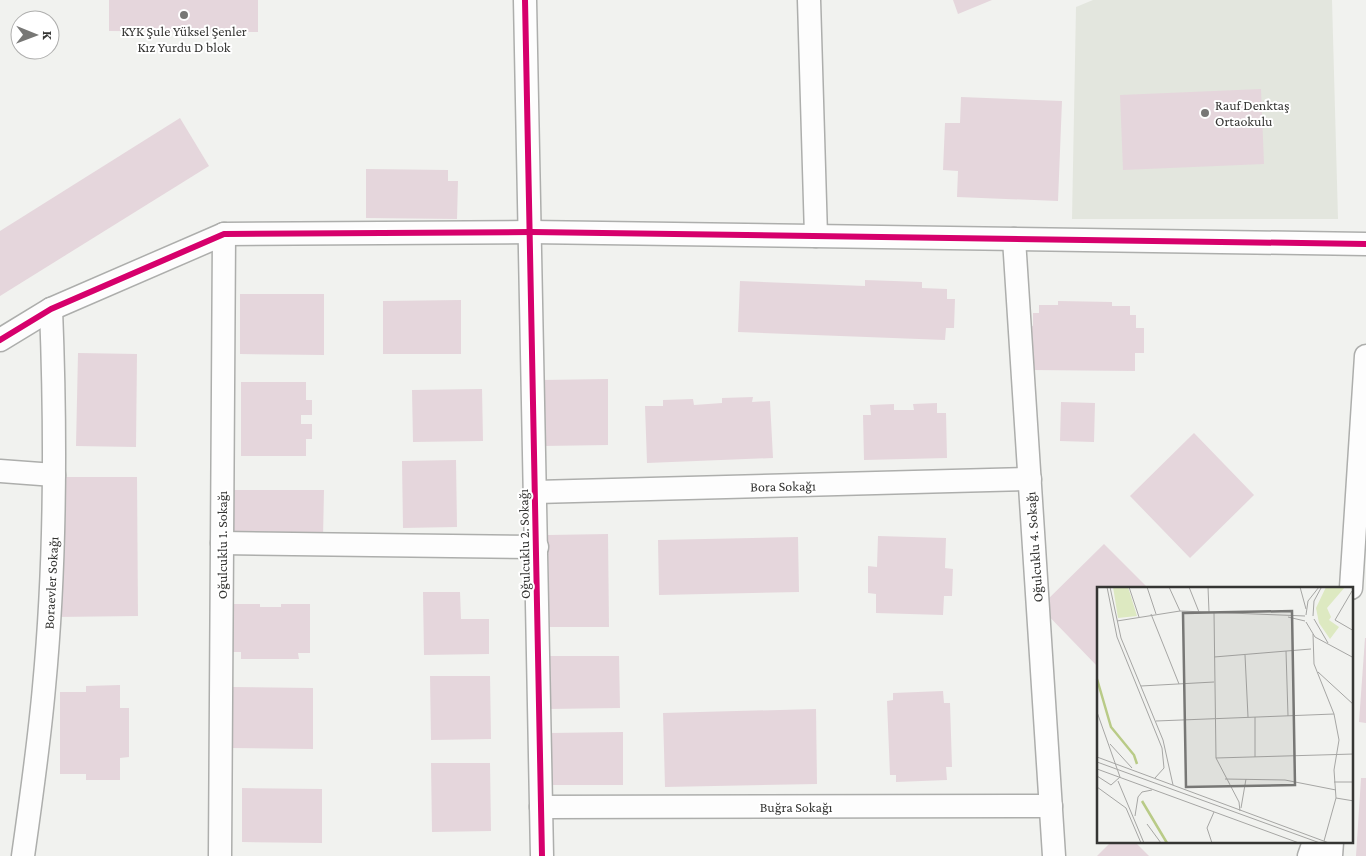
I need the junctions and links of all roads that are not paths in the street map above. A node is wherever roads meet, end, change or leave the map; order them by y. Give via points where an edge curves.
1 (525, 0) edge
2 (809, 0) edge
3 (531, 232) junction
4 (224, 234) junction
5 (816, 236) junction
6 (1014, 239) junction
7 (1366, 244) edge
8 (51, 309) junction
9 (0, 340) edge
10 (1366, 356) edge
11 (0, 471) edge
12 (54, 474) junction
13 (1030, 479) junction
14 (536, 492) junction
15 (222, 543) junction
16 (536, 547) junction
17 (1351, 587) edge
18 (1051, 806) junction
19 (541, 807) junction
20 (1313, 844) edge
21 (23, 856) edge
22 (220, 856) edge
23 (542, 856) edge
24 (1054, 856) edge
25 (1309, 856) edge

1 - 3 street, Oğulcuklu 2. Sokağı
2 - 5 street
3 - 4 street
3 - 5 street
3 - 14 street, Oğulcuklu 2. Sokağı
4 - 8 street
4 - 15 street, Oğulcuklu 1. Sokağı
5 - 6 street
6 - 7 street
6 - 13 street, Oğulcuklu 4. Sokağı
8 - 9 street
8 - 12 street, Boraevler Sokağı
10 - 17 street
11 - 12 street
12 - 21 street, Boraevler Sokağı via 51,592 44,686
13 - 14 street, Bora Sokağı
13 - 18 street, Oğulcuklu 4. Sokağı
14 - 16 street, Oğulcuklu 2. Sokağı
15 - 16 street
15 - 22 street, Oğulcuklu 1. Sokağı
16 - 19 street, Oğulcuklu 2. Sokağı
18 - 19 street, Buğra Sokağı
18 - 24 street, Oğulcuklu 4. Sokağı
19 - 23 street, Oğulcuklu 2. Sokağı
20 - 25 street

